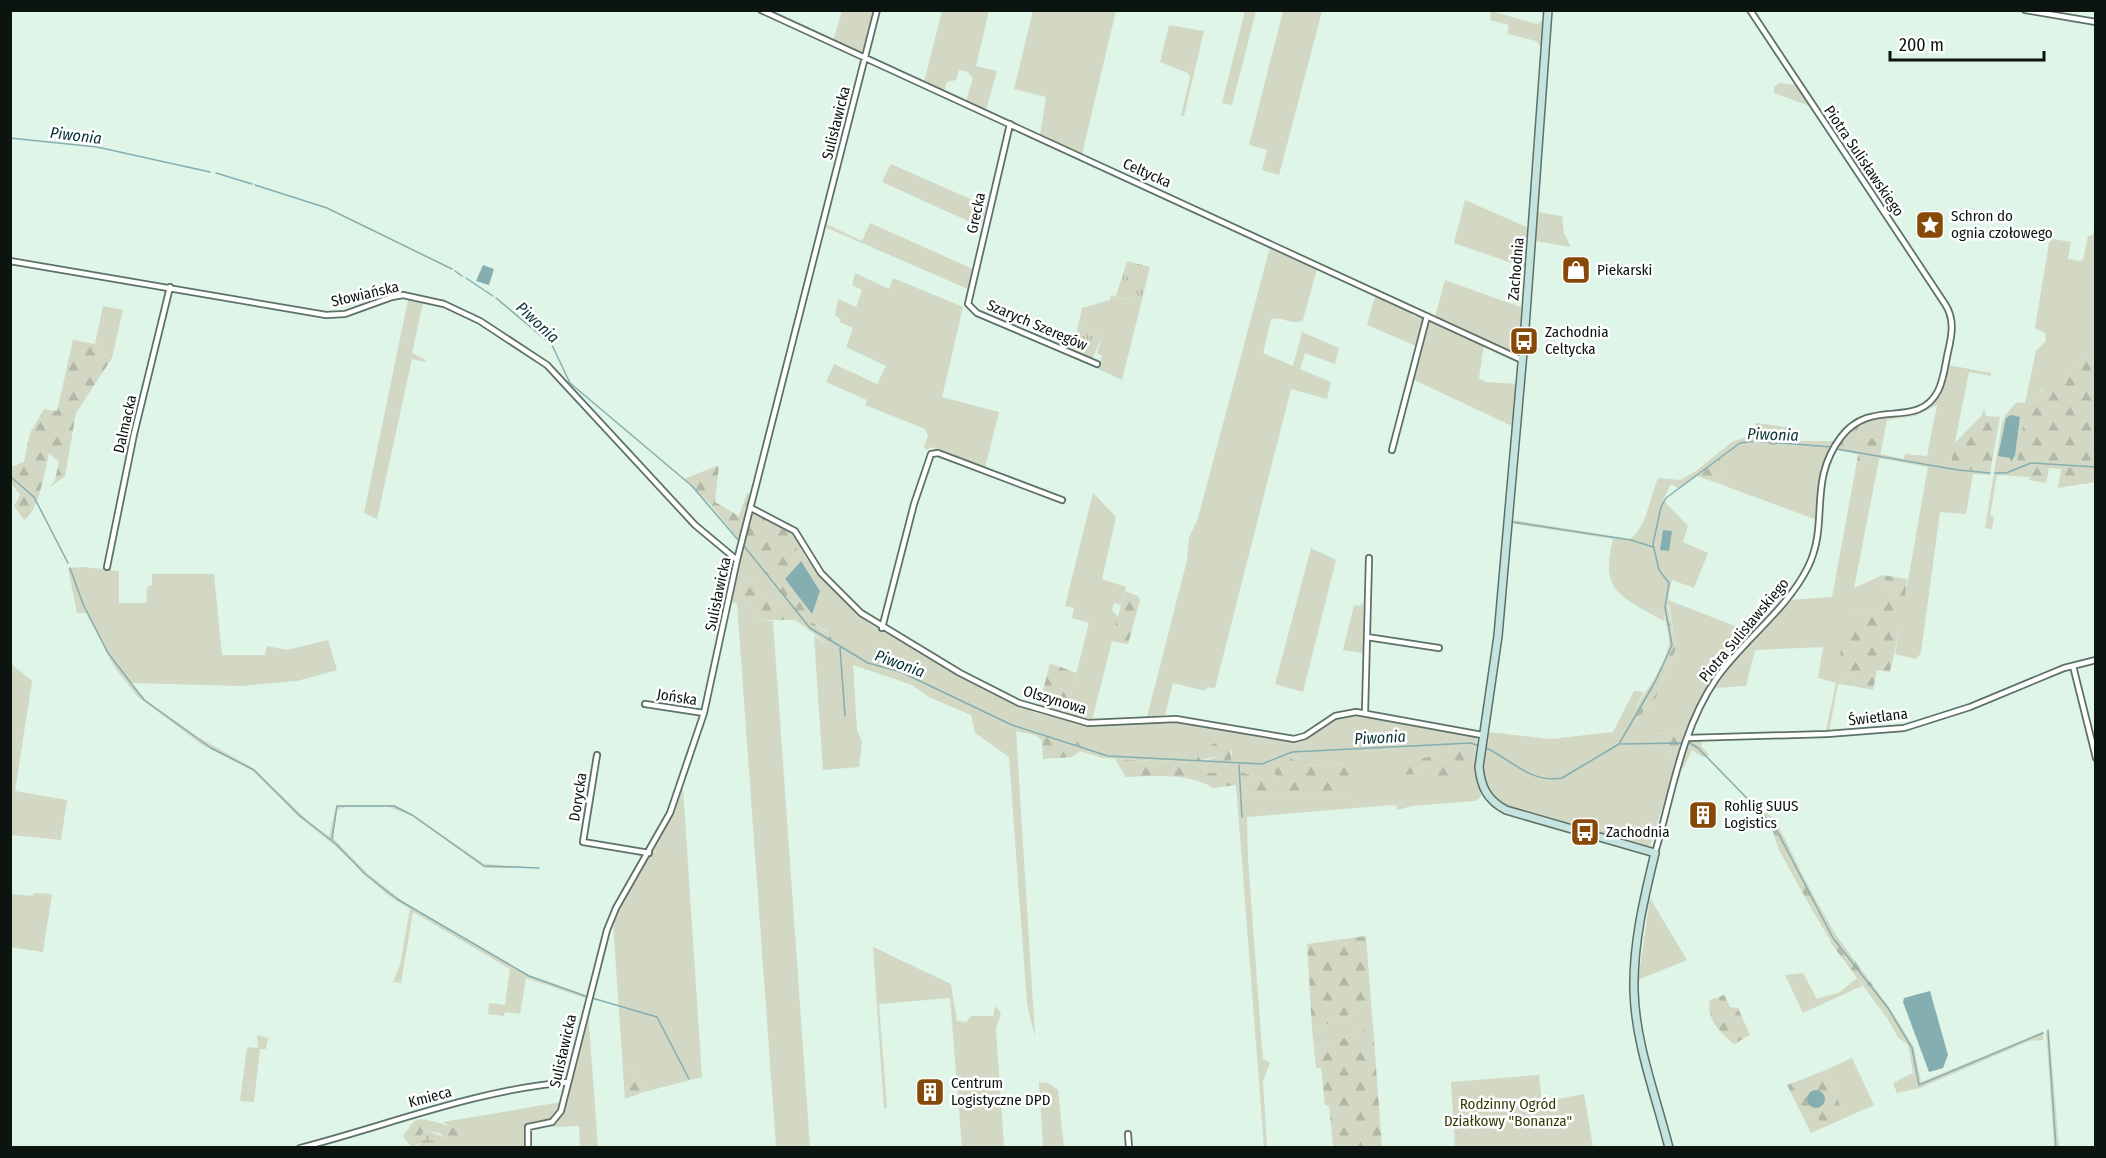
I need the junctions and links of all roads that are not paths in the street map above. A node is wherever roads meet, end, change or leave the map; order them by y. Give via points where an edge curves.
1 (762, 10) edge
2 (877, 10) edge
3 (1548, 10) edge
4 (1750, 10) edge
5 (2025, 10) edge
6 (2096, 22) edge
7 (864, 58) junction
8 (1010, 124) junction
9 (10, 261) edge
10 (170, 287) junction
11 (969, 307) joint
12 (1427, 316) junction
13 (1522, 360) junction
14 (1097, 364) dead end
15 (1392, 450) dead end
16 (1062, 500) dead end
17 (751, 508) junction
18 (1369, 558) dead end
19 (737, 560) junction
20 (107, 567) dead end
21 (882, 628) junction
22 (1367, 637) junction
23 (1439, 648) dead end
24 (2096, 660) edge
25 (2073, 666) junction
26 (645, 704) dead end
27 (1365, 712) junction
28 (704, 713) junction
29 (1482, 735) junction
30 (1688, 738) junction
31 (597, 755) dead end
32 (2096, 758) edge
33 (649, 853) junction
34 (1655, 854) junction
35 (568, 1082) junction
36 (1128, 1134) dead end
37 (300, 1148) edge
38 (528, 1148) edge
39 (1129, 1148) edge
40 (1669, 1148) edge

1 - 7 street, Celtycka
2 - 7 street, Sulisławicka
3 - 13 street, Zachodnia
4 - 30 street, Piotra Sulisławskiego via 1945,304 1952,324 1941,383 1932,399 1923,408 1910,412 1863,418 1837,442 1821,477 1817,539 1808,567 1786,601 1716,679
5 - 6 street
7 - 8 street, Celtycka
7 - 17 street, Sulisławicka
8 - 11 street, Grecka via 968,297
8 - 12 street, Celtycka
9 - 10 street, Słowiańska
10 - 19 street, Słowiańska via 333,315 403,295 461,311 547,365 681,511
10 - 20 street, Dalmacka
11 - 14 street, Szarych Szeregów
12 - 13 street, Celtycka
12 - 15 street
13 - 29 street, Zachodnia via 1497,646
16 - 21 street via 933,453 928,458
17 - 19 street, Sulisławicka
17 - 21 street, Olszynowa via 795,531 815,566 836,590
18 - 22 street
19 - 28 street, Sulisławicka
21 - 27 street, Olszynowa via 1008,698 1083,722 1176,718 1294,739 1342,713
22 - 23 street
22 - 27 street
24 - 25 street, Świetlana
25 - 30 street, Świetlana via 1970,707 1904,728 1818,735
25 - 32 street
26 - 28 street, Jońska
27 - 29 street, Olszynowa
28 - 33 street, Sulisławicka via 674,801
29 - 34 street, Zachodnia via 1482,784 1498,806
30 - 34 street, Piotra Sulisławskiego
31 - 33 street, Dorycka via 583,842
33 - 35 street, Sulisławicka via 607,930
34 - 40 street via 1639,932 1634,991 1640,1039
35 - 37 street, Kmieca via 535,1085 446,1105
35 - 38 street, Sulisławicka via 563,1106 555,1120 528,1127
36 - 39 street

